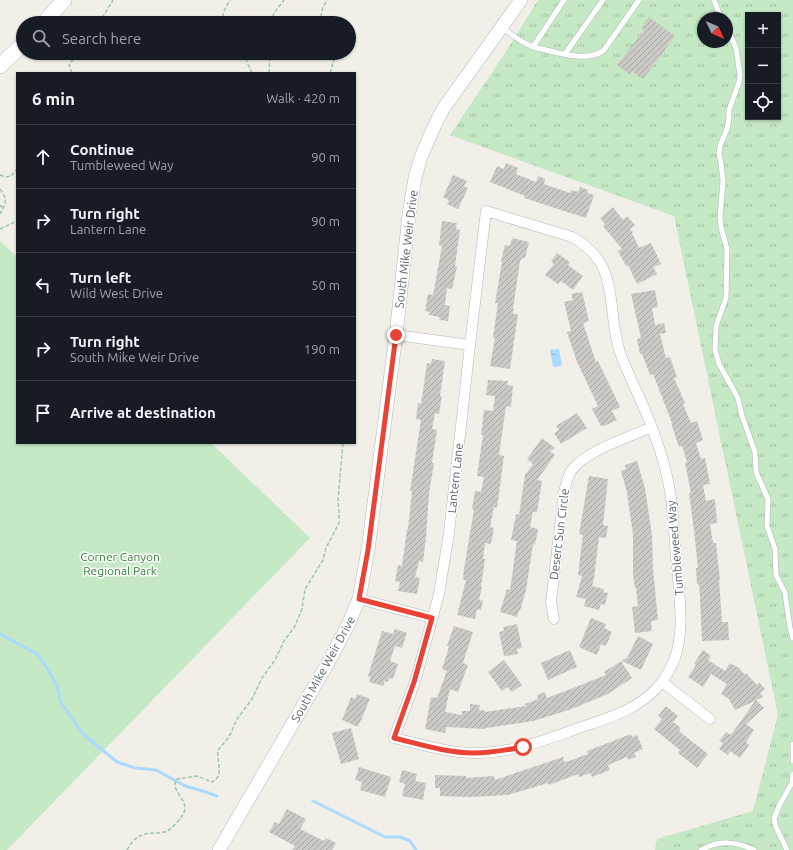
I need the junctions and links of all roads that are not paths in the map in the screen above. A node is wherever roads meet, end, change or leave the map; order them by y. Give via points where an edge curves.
1 (64, 0) edge
2 (521, 0) edge
3 (564, 0) edge
4 (603, 0) edge
5 (639, 0) edge
6 (714, 0) edge
7 (719, 12) edge
8 (50, 16) edge
9 (501, 27) junction
10 (733, 41) edge
11 (533, 46) junction
12 (16, 51) edge
13 (565, 54) junction
14 (0, 66) edge
15 (486, 211) joint
16 (396, 335) junction
17 (470, 345) junction
18 (652, 427) junction
19 (359, 599) junction
20 (432, 618) junction
21 (554, 619) dead end
22 (793, 638) edge
23 (662, 682) junction
24 (710, 719) dead end
25 (394, 738) joint
26 (793, 744) edge
27 (793, 761) edge
28 (793, 774) edge
29 (219, 850) edge
30 (701, 850) edge
31 (754, 850) edge
32 (787, 850) edge

1 - 8 main road
2 - 9 street, South Mike Weir Drive
3 - 11 lane
4 - 13 lane
5 - 13 lane via 598,55 585,57
6 - 7 lane
9 - 11 lane
9 - 16 street, South Mike Weir Drive via 443,109 421,157 409,215
10 - 22 lane via 740,75 719,154 723,182 720,216 727,249 726,298 716,326 715,350 719,364 738,398 755,452 756,472 768,499 767,526 775,549 776,575 785,593
11 - 13 lane
12 - 14 main road
15 - 17 street, Lantern Lane
15 - 18 street, Tumbleweed Way via 572,236 598,258 608,282 621,356
16 - 17 street
16 - 19 street, South Mike Weir Drive via 368,550
17 - 20 street, Lantern Lane via 449,533 439,594
18 - 21 street, Desert Sun Circle via 592,453 570,472 564,492 550,602
18 - 23 street, Tumbleweed Way via 670,491 681,618 677,652
19 - 20 street
19 - 29 street, South Mike Weir Drive via 348,626 328,662
20 - 25 street, Lantern Lane via 414,682
23 - 24 street
23 - 25 street, Tumbleweed Way via 631,709 523,747 500,752 472,753 434,748
26 - 27 lane
28 - 32 lane via 792,783 774,820
30 - 31 lane via 723,842

